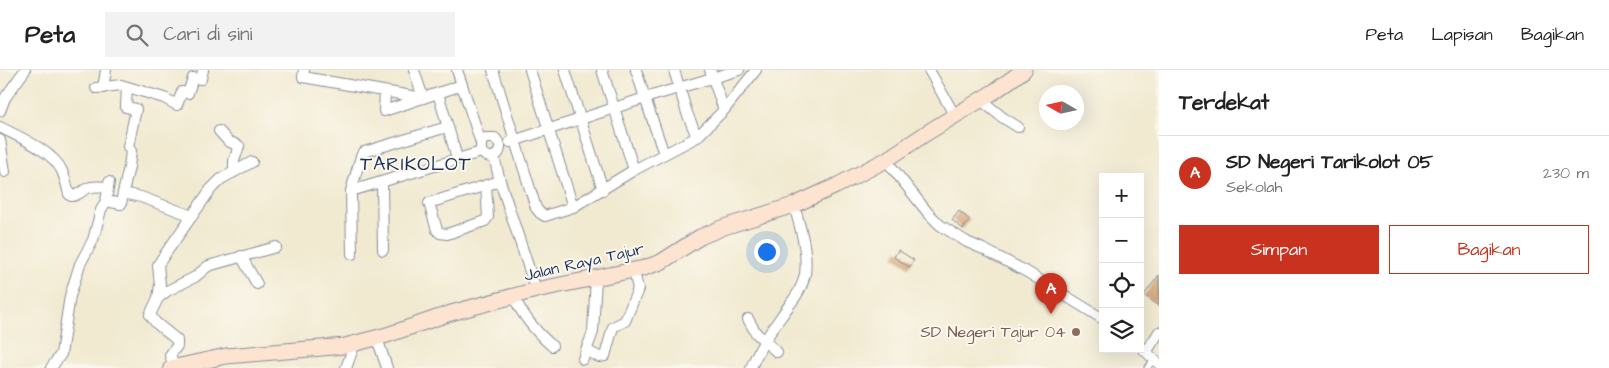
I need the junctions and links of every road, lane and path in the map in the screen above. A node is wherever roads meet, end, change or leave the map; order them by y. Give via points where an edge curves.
1 (25, 70) edge
2 (106, 70) edge
3 (203, 70) edge
4 (304, 70) edge
5 (414, 70) edge
6 (457, 70) edge
7 (493, 70) edge
8 (530, 70) edge
9 (565, 70) edge
10 (602, 70) edge
11 (636, 70) edge
12 (674, 70) edge
13 (739, 70) edge
14 (756, 70) edge
15 (929, 70) edge
16 (1024, 70) edge
17 (712, 74) edge
18 (462, 85) junction
19 (127, 87) junction
20 (680, 88) junction
21 (385, 92) junction
22 (438, 93) junction
23 (423, 98) junction
24 (645, 98) junction
25 (981, 100) junction
26 (614, 107) junction
27 (724, 110) junction
28 (0, 111) edge
29 (956, 116) junction
30 (580, 119) junction
31 (447, 126) junction
32 (0, 127) edge
33 (1018, 127) dead end
34 (548, 129) junction
35 (219, 131) dead end
36 (697, 137) junction
37 (0, 140) edge
38 (515, 140) junction
39 (500, 145) junction
40 (481, 147) junction
41 (664, 154) junction
42 (494, 157) junction
43 (457, 158) junction
44 (886, 160) junction
45 (252, 162) dead end
46 (634, 170) junction
47 (5, 172) dead end
48 (234, 172) junction
49 (500, 181) junction
50 (382, 182) junction
51 (486, 185) junction
52 (603, 190) junction
53 (351, 192) junction
54 (123, 193) junction
55 (106, 201) junction
56 (794, 205) junction
57 (573, 207) junction
58 (192, 216) junction
59 (276, 247) dead end
60 (383, 250) dead end
61 (352, 254) dead end
62 (241, 256) junction
63 (634, 271) junction
64 (596, 278) junction
65 (257, 284) dead end
66 (536, 290) junction
67 (514, 297) junction
68 (158, 298) junction
69 (1099, 317) edge
70 (748, 319) dead end
71 (1159, 332) edge
72 (377, 338) junction
73 (765, 342) junction
74 (355, 343) junction
75 (552, 346) dead end
76 (1144, 349) edge
77 (777, 352) dead end
78 (1157, 362) edge
79 (195, 365) edge
80 (172, 367) edge
81 (51, 368) edge
82 (346, 368) edge
83 (387, 368) edge
84 (751, 368) edge
85 (1147, 368) edge

1 - 28 street
2 - 19 street via 100,88
3 - 19 street via 201,79 193,78 188,94 182,92 177,105
4 - 21 street via 303,77
5 - 23 street
6 - 18 street
7 - 38 street
8 - 34 street
9 - 30 street
10 - 26 street
11 - 24 street
12 - 20 street
13 - 17 street
14 - 27 street
15 - 29 street
16 - 25 main road, Jalan Raya Tajur
17 - 20 street
17 - 27 street
18 - 22 street
18 - 40 street
19 - 54 street via 126,107 136,109
20 - 24 street
20 - 36 street
21 - 23 street
21 - 23 street via 384,111
22 - 23 street
22 - 31 street
24 - 26 street
24 - 41 street
25 - 29 main road, Jalan Raya Tajur
25 - 33 street
26 - 30 street
26 - 46 street
27 - 36 street
29 - 44 main road, Jalan Raya Tajur
30 - 34 street
30 - 52 street
31 - 43 street
31 - 53 street via 364,152
32 - 55 street via 52,158 62,171 71,196 91,187 108,185
34 - 38 street
34 - 57 street
35 - 48 street via 239,146
36 - 41 street
37 - 47 street
38 - 39 street
38 - 57 street via 540,213 550,215
39 - 40 street via 492,137 485,138
39 - 42 street
40 - 42 street via 486,157
40 - 43 street
41 - 46 street
42 - 49 street
43 - 50 street
44 - 56 main road, Jalan Raya Tajur
44 - 69 street via 940,225
45 - 48 street
46 - 52 street
48 - 58 street via 211,189
49 - 51 street
49 - 66 street
50 - 53 street
50 - 60 street
51 - 51 street via 488,217 485,221 447,234 437,230 429,203
52 - 57 street
53 - 61 street
54 - 55 street via 121,204
54 - 58 street
55 - 81 street via 74,281 61,354
56 - 63 main road, Jalan Raya Tajur via 724,227 700,237 661,262
56 - 73 street via 804,243 805,273 795,300
58 - 68 street via 158,265
59 - 62 street
62 - 65 street
62 - 68 street via 208,266
63 - 64 main road, Jalan Raya Tajur
63 - 64 street via 638,289 626,321 612,327 605,356 599,357 584,354 592,332
64 - 66 main road, Jalan Raya Tajur
66 - 67 main road, Jalan Raya Tajur
67 - 72 main road, Jalan Raya Tajur via 451,313
67 - 75 street via 534,329
68 - 80 street via 150,316 177,340 177,346 170,355
70 - 73 street
71 - 76 street
72 - 74 main road, Jalan Raya Tajur
72 - 83 street
73 - 77 street
73 - 84 street
74 - 79 main road, Jalan Raya Tajur via 331,348 226,356
74 - 82 street
76 - 78 street
78 - 85 lane
79 - 80 main road, Jalan Raya Tajur

